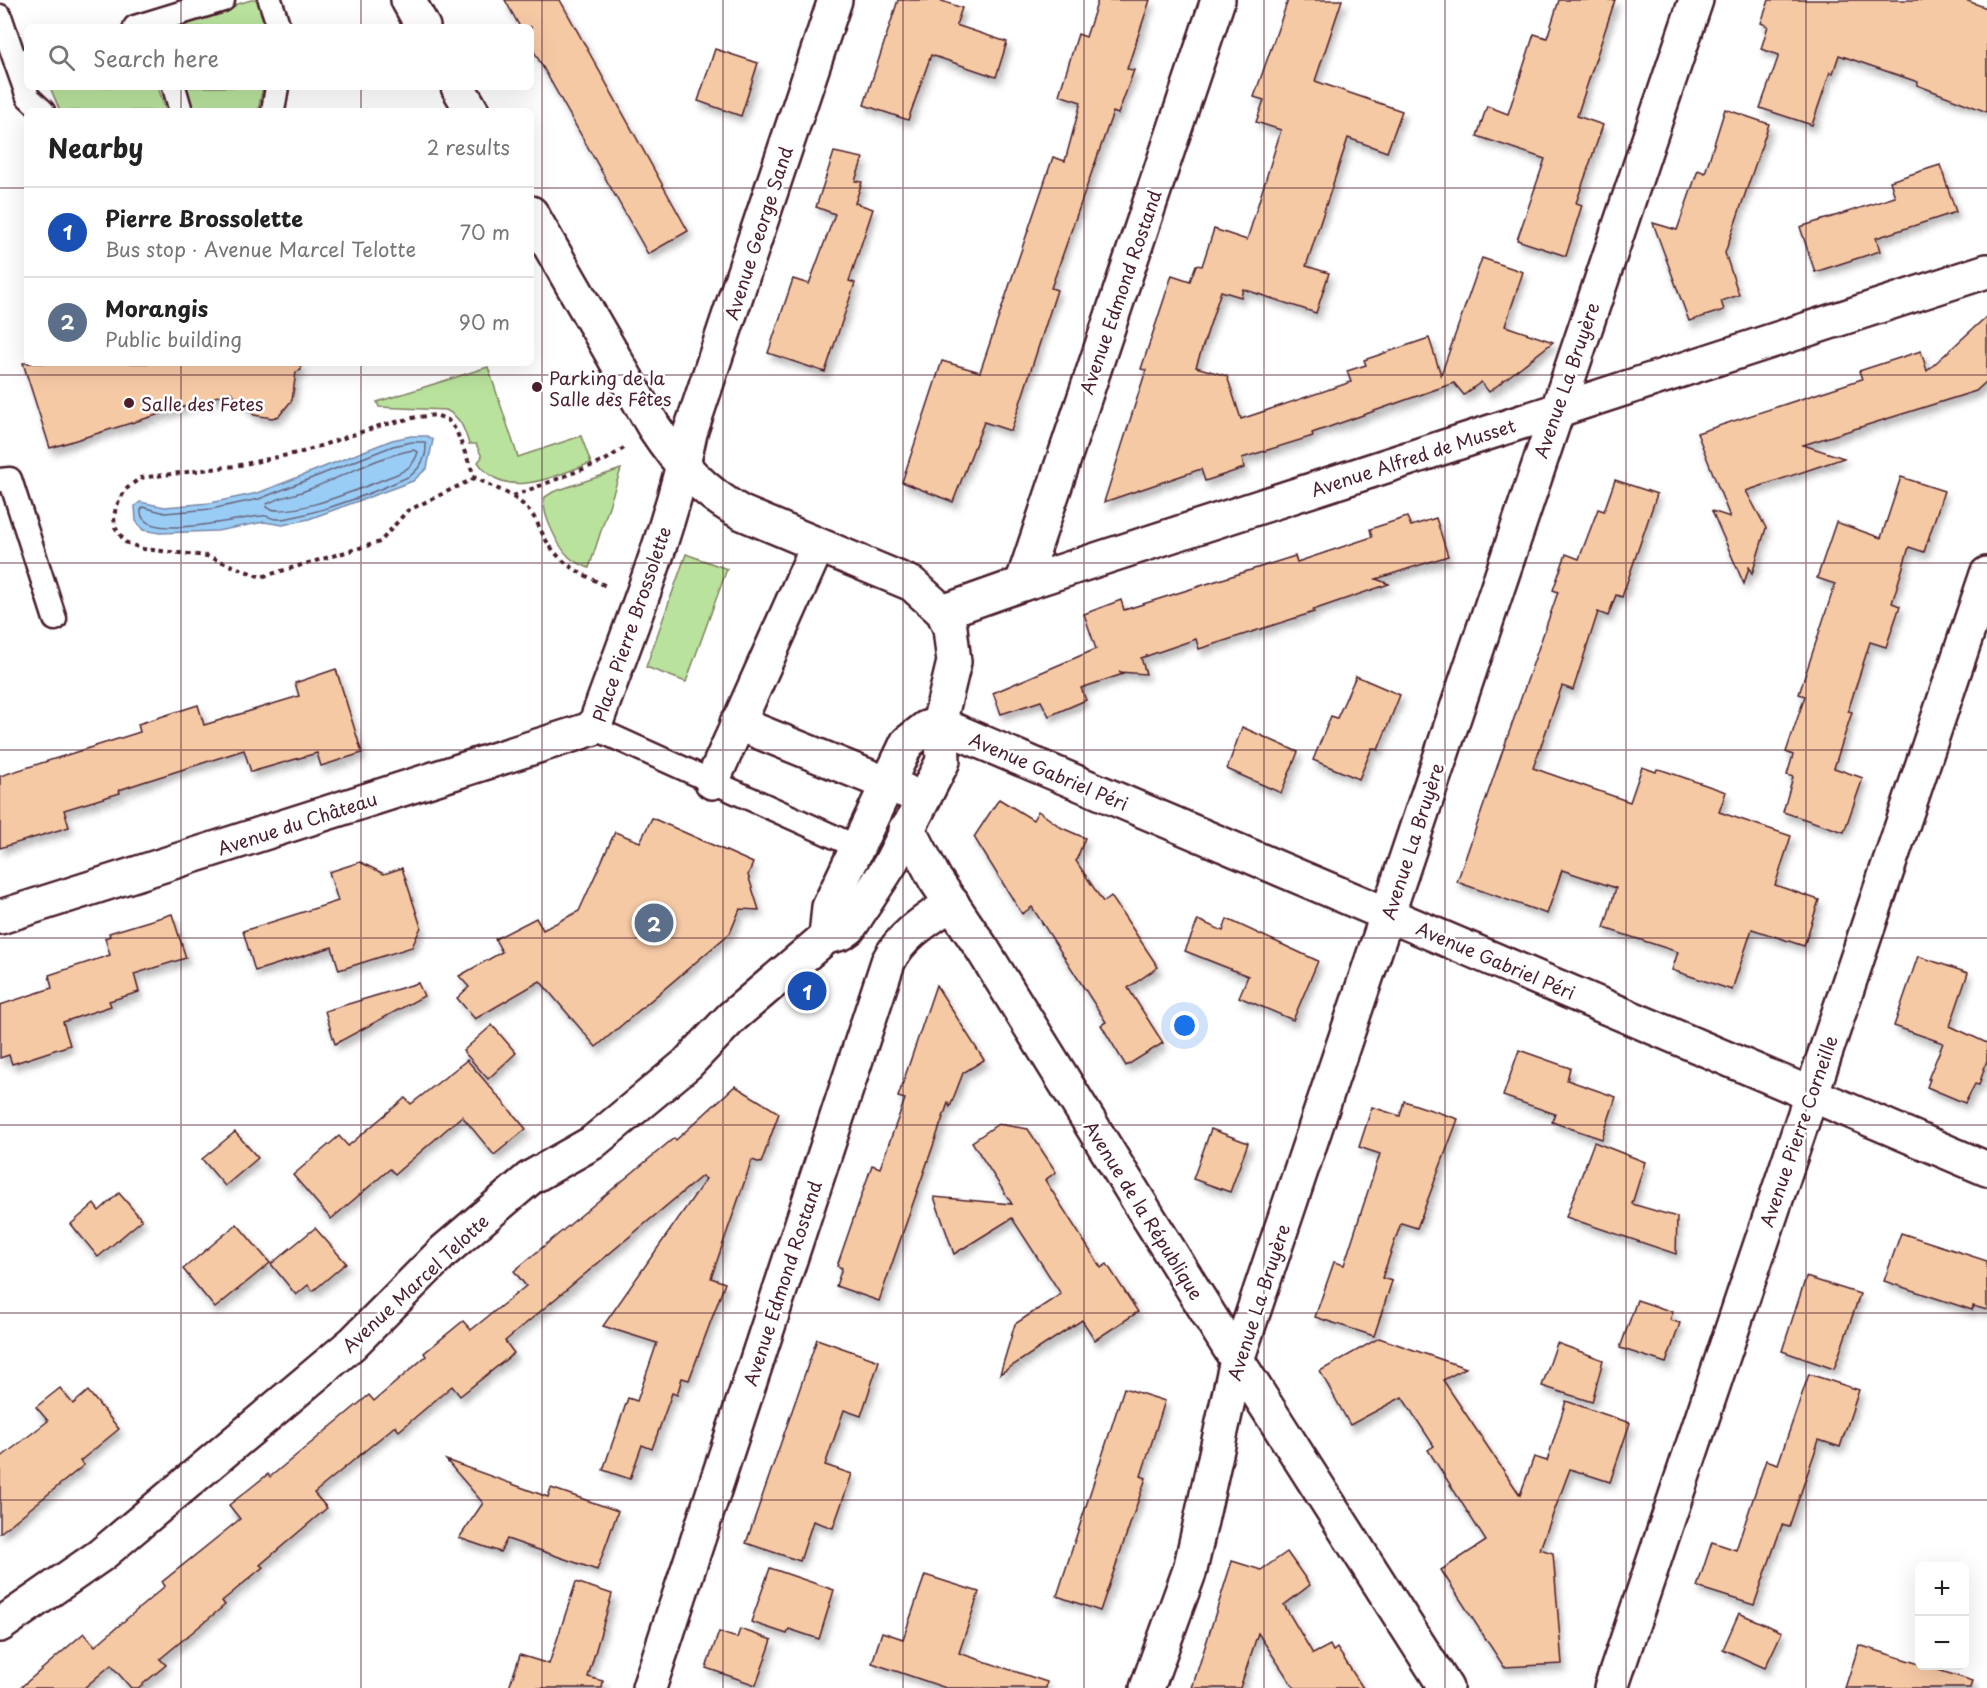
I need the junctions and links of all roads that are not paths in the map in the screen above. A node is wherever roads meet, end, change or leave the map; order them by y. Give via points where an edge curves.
1 (223, 0) edge
2 (270, 0) edge
3 (408, 0) edge
4 (835, 0) edge
5 (1218, 0) edge
6 (1696, 0) edge
7 (0, 16) edge
8 (151, 24) edge
9 (278, 24) edge
10 (421, 24) edge
11 (22, 62) edge
12 (27, 90) edge
13 (175, 90) edge
14 (276, 90) edge
15 (460, 90) edge
16 (40, 108) edge
17 (180, 108) edge
18 (274, 108) edge
19 (470, 108) edge
20 (534, 218) edge
21 (1987, 271) edge
22 (1555, 411) junction
23 (684, 466) junction
24 (0, 480) edge
25 (818, 545) junction
26 (1987, 574) edge
27 (1022, 584) junction
28 (943, 612) junction
29 (55, 619) dead end
30 (737, 723) junction
31 (939, 724) junction
32 (594, 728) junction
33 (712, 782) junction
34 (880, 797) junction
35 (924, 799) junction
36 (905, 830) junction
37 (857, 847) junction
38 (952, 903) junction
39 (1388, 914) junction
40 (0, 917) edge
41 (826, 938) junction
42 (1811, 1093) junction
43 (1987, 1169) edge
44 (1236, 1359) junction
45 (0, 1625) edge
46 (649, 1688) edge
47 (1147, 1688) edge
48 (1446, 1688) edge
49 (1611, 1688) edge

1 - 8 lane
2 - 9 lane
3 - 10 street
4 - 23 street, Avenue George Sand via 690,433
5 - 27 street, Avenue Edmond Rostand
6 - 22 street, Avenue La Bruyère
7 - 11 lane
12 - 16 lane via 28,97
13 - 17 lane
14 - 18 lane
15 - 19 street
20 - 23 street via 654,427
21 - 22 street, Avenue Alfred de Musset
22 - 27 street, Avenue Alfred de Musset
22 - 39 street, Avenue La Bruyère
23 - 25 street via 719,500
23 - 32 street, Place Pierre Brossolette
24 - 29 lane via 10,479
25 - 28 street via 912,584
25 - 30 street
26 - 42 street, Avenue Pierre Corneille
27 - 28 street, Avenue Alfred de Musset
28 - 31 street via 950,628 954,662
30 - 33 street
30 - 34 street
31 - 34 street via 926,728 907,744
31 - 35 street via 942,761
31 - 39 street, Avenue Gabriel Péri
32 - 33 lane, Place Pierre Brossolette
32 - 40 street, Avenue du Château
33 - 37 lane, Place Pierre Brossolette
34 - 35 street
34 - 37 street
35 - 36 street
36 - 38 street, Avenue de la République
36 - 41 street, Avenue Marcel Telotte via 889,866 849,928
37 - 41 street via 829,907
38 - 44 street, Avenue de la République
38 - 46 street, Avenue Edmond Rostand via 905,937 888,962
39 - 42 street, Avenue Gabriel Péri
39 - 44 street, Avenue La Bruyère
41 - 45 street, Avenue Marcel Telotte via 732,1017 687,1064 592,1143 530,1178 478,1222 353,1343 101,1555
42 - 43 street, Avenue Gabriel Péri
42 - 49 street, Avenue Pierre Corneille
44 - 47 street, Avenue La Bruyère via 1190,1570
44 - 48 street, Avenue de la République

